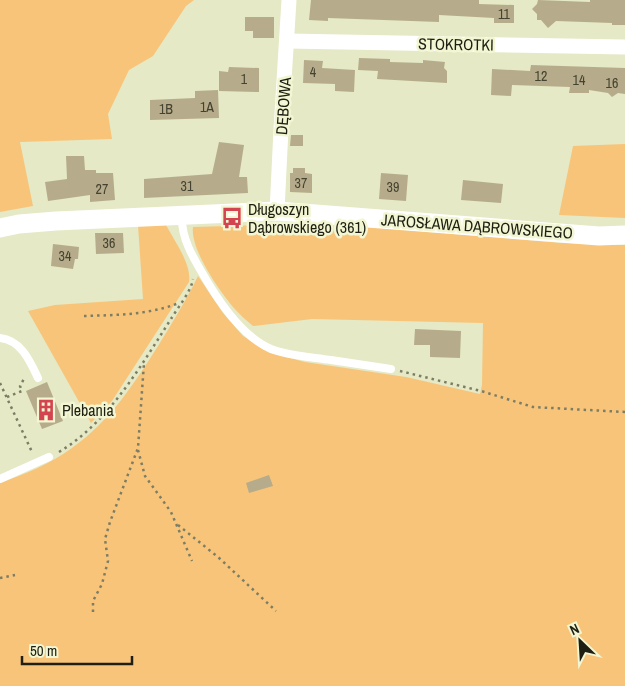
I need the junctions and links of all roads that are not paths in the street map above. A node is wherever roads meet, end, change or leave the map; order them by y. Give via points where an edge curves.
1 (289, 0) edge
2 (287, 40) junction
3 (625, 47) edge
4 (277, 211) junction
5 (182, 215) junction
6 (0, 228) edge
7 (625, 235) edge
8 (0, 338) edge
9 (391, 369) road end
10 (38, 378) dead end
11 (49, 457) road end
12 (0, 478) edge

1 - 2 street, DĘBOWA
2 - 3 street, STOKROTKI
2 - 4 street, DĘBOWA
4 - 5 street, JAROSŁAWA DĄBROWSKIEGO
4 - 7 street, JAROSŁAWA DĄBROWSKIEGO via 600,236
5 - 6 street, JAROSŁAWA DĄBROWSKIEGO via 56,221
5 - 9 lane via 184,236 202,272 245,332 270,348 296,355
8 - 10 lane via 14,342 23,350
11 - 12 lane

